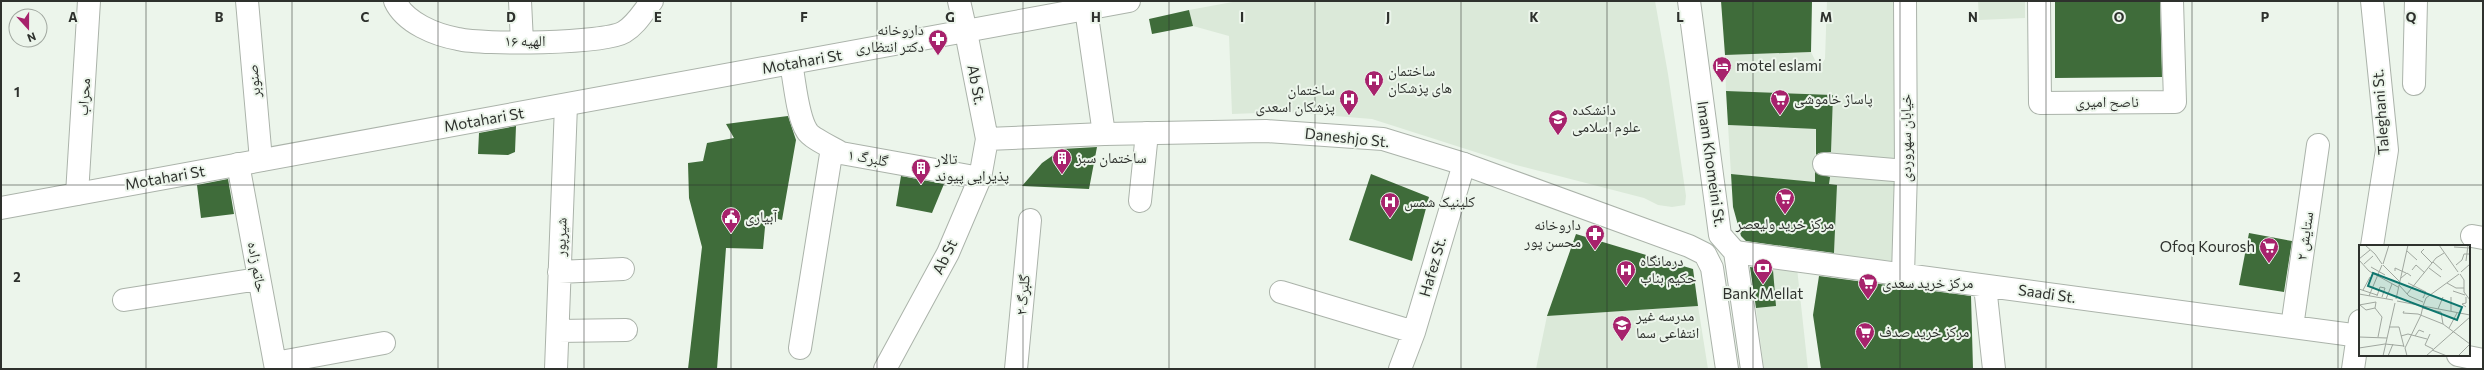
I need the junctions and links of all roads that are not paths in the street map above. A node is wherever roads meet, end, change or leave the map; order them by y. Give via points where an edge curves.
1 (89, 1) edge
2 (247, 1) edge
3 (395, 1) edge
4 (520, 1) edge
5 (652, 1) edge
6 (959, 1) edge
7 (1130, 1) edge
8 (1689, 1) edge
9 (1905, 1) edge
10 (2038, 1) edge
11 (2172, 1) edge
12 (2372, 1) edge
13 (2416, 1) edge
14 (1086, 9) junction
15 (966, 32) junction
16 (522, 42) junction
17 (791, 64) junction
18 (2414, 84) dead end
19 (566, 105) junction
20 (1147, 133) junction
21 (1104, 134) junction
22 (987, 139) junction
23 (2318, 145) dead end
24 (832, 148) junction
25 (261, 160) junction
26 (238, 164) junction
27 (1464, 164) junction
28 (1824, 164) dead end
29 (1906, 171) junction
30 (980, 178) junction
31 (77, 194) junction
32 (1140, 201) dead end
33 (1, 208) edge
34 (1030, 220) dead end
35 (1720, 235) junction
36 (2372, 245) edge
37 (1690, 246) junction
38 (1735, 252) junction
39 (623, 269) dead end
40 (559, 272) junction
41 (1903, 275) junction
42 (259, 279) junction
43 (1985, 286) junction
44 (1281, 292) dead end
45 (124, 300) dead end
46 (2292, 327) junction
47 (626, 330) dead end
48 (558, 331) junction
49 (2359, 331) edge
50 (1414, 332) junction
51 (384, 343) dead end
52 (800, 348) dead end
53 (2463, 356) edge
54 (2483, 360) edge
55 (275, 366) edge
56 (556, 369) edge
57 (884, 369) edge
58 (1016, 369) edge
59 (1400, 369) edge
60 (1728, 369) edge
61 (1752, 369) edge
62 (1994, 369) edge
63 (2353, 369) edge

1 - 31 main road, محراب
2 - 25 main road, صنوبر
3 - 16 main road, الهیه ۱۶ via 418,24 459,40
4 - 16 main road
5 - 16 main road, الهیه ۱۶ via 634,25 623,33 577,40
6 - 15 main road, Ab St.
7 - 14 main road, Motahari St
8 - 35 main road, Imam Khomeini St.
9 - 29 main road, خیابان سهروردی
10 - 11 main road, ناصح امیری via 2040,103 2175,102
12 - 36 main road, Taleghani St. via 2387,150
13 - 18 main road
14 - 15 main road, Motahari St
14 - 21 main road
15 - 17 main road, Motahari St
15 - 22 main road, Ab St.
17 - 19 main road, Motahari St
17 - 24 main road, گلبرگ ۱ via 802,122 807,133
19 - 25 main road, Motahari St
19 - 40 main road, شیرپور
20 - 21 main road, Daneshjo St.
20 - 27 main road, Daneshjo St. via 1266,131 1383,139
20 - 32 main road
21 - 22 main road, Daneshjo St.
22 - 30 main road, Ab St
23 - 46 main road, ستایش ۲
24 - 30 main road, گلبرگ ۱ via 841,153
24 - 52 main road
25 - 26 main road, Motahari St
26 - 31 main road, Motahari St
26 - 42 main road, حاتم زاده
27 - 37 main road, Daneshjo St.
27 - 50 main road, Hafez St.
28 - 29 main road
29 - 41 main road, خیابان سهروردی
30 - 57 main road, Ab St via 948,253
31 - 33 main road, Motahari St
34 - 58 main road, گلبرگ ۲
35 - 37 main road via 1712,243
35 - 38 main road, Imam Khomeini St.
37 - 60 main road via 1705,254 1712,268
38 - 41 main road, Saadi St.
38 - 61 main road
39 - 40 main road
40 - 48 main road, شیرپور
41 - 43 main road, Saadi St.
42 - 45 main road
42 - 55 main road, حاتم زاده
43 - 46 main road, Saadi St.
43 - 62 main road
44 - 50 main road
46 - 49 main road, Saadi St.
47 - 48 main road
48 - 56 main road, شیرپور
49 - 63 main road
50 - 59 main road, Hafez St.
51 - 55 main road
53 - 54 main road

